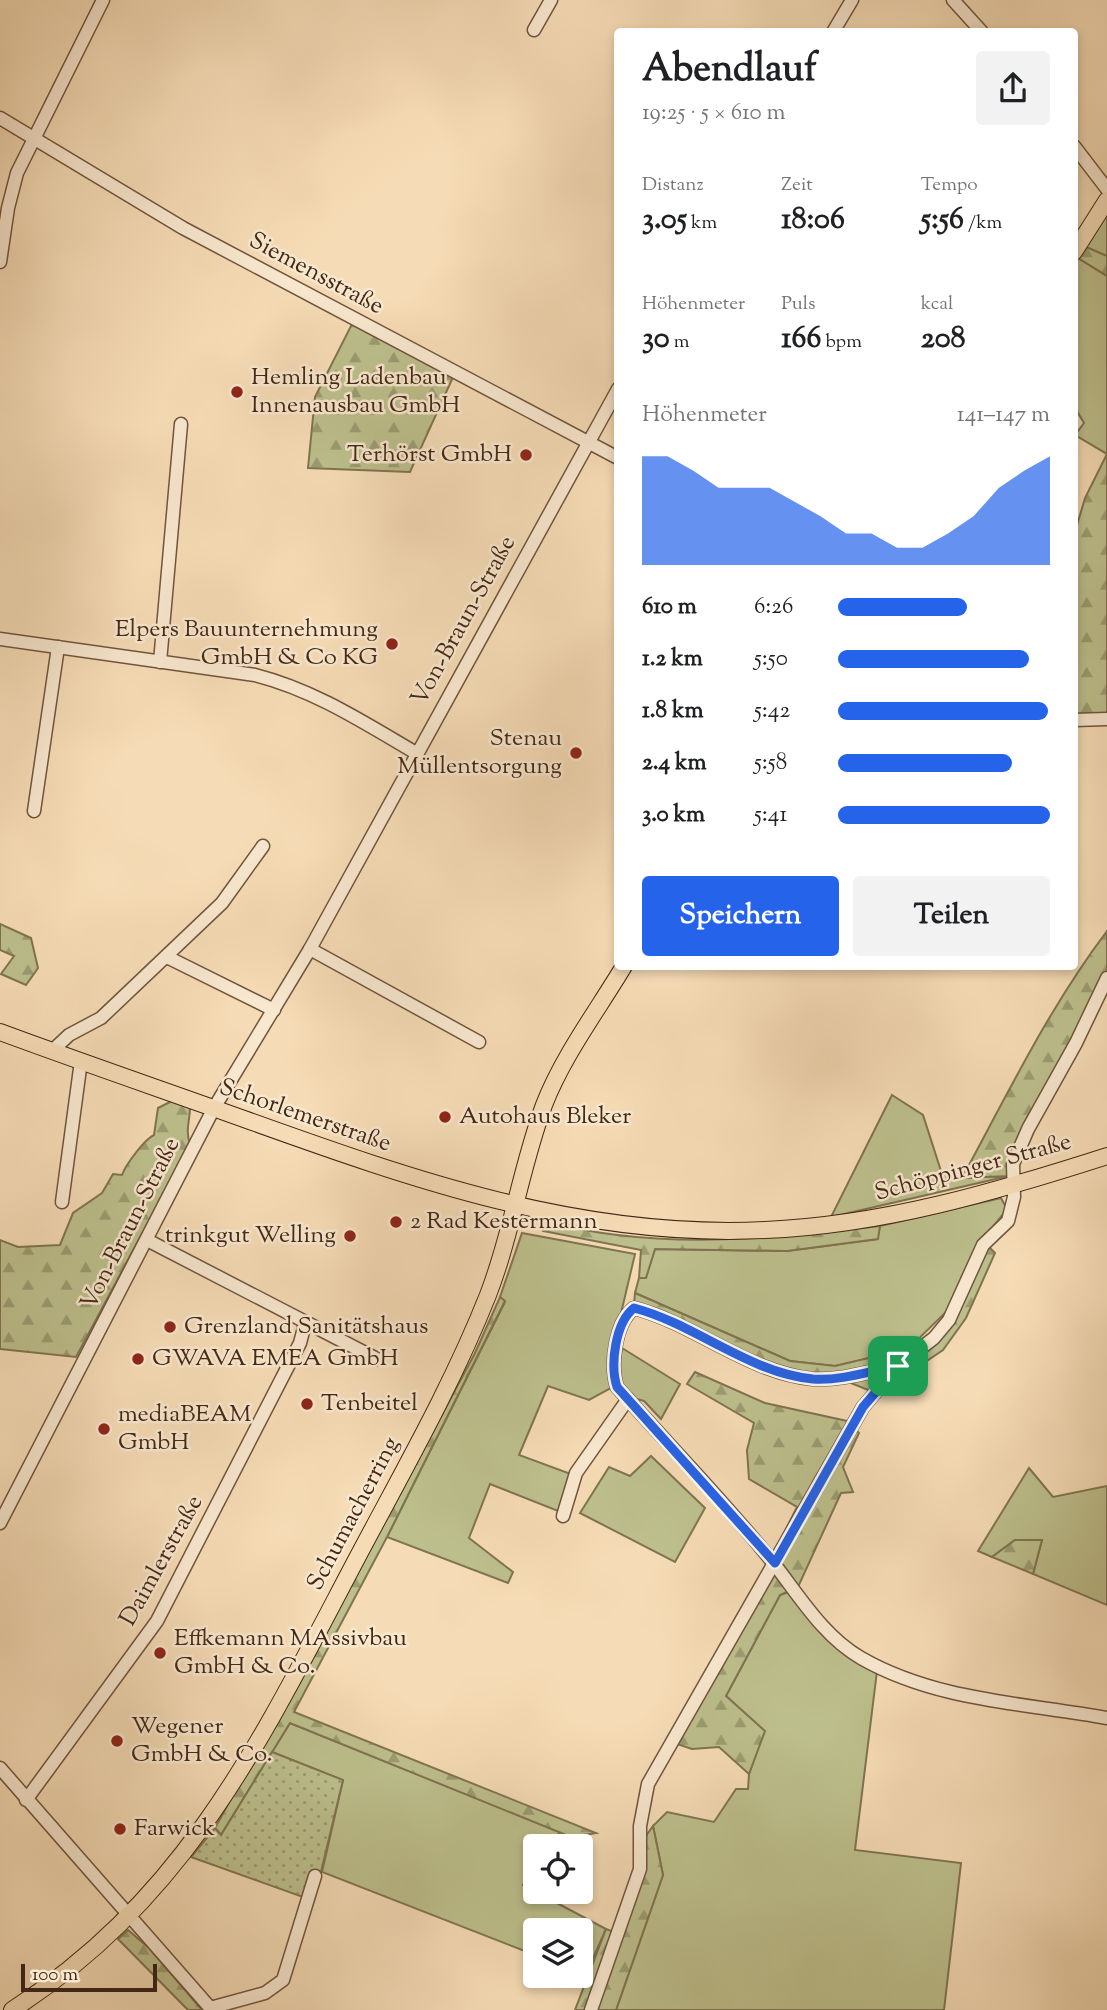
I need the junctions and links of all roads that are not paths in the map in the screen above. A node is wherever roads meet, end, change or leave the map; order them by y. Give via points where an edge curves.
1 (103, 0) edge
2 (551, 0) edge
3 (852, 0) edge
4 (953, 0) edge
5 (835, 28) edge
6 (978, 28) edge
7 (534, 30) dead end
8 (0, 118) edge
9 (33, 137) junction
10 (1078, 151) edge
11 (1107, 189) edge
12 (1107, 200) edge
13 (1078, 246) edge
14 (0, 262) edge
15 (614, 396) edge
16 (181, 424) dead end
17 (587, 441) junction
18 (614, 456) edge
19 (0, 639) edge
20 (58, 647) junction
21 (160, 662) junction
22 (1107, 719) edge
23 (1078, 720) edge
24 (416, 753) junction
25 (34, 811) dead end
26 (262, 846) dead end
27 (310, 949) junction
28 (167, 957) junction
29 (622, 970) edge
30 (1107, 978) edge
31 (274, 1010) junction
32 (0, 1032) edge
33 (480, 1042) dead end
34 (52, 1051) junction
35 (81, 1061) junction
36 (214, 1108) junction
37 (1107, 1156) edge
38 (1013, 1186) junction
39 (62, 1202) dead end
40 (516, 1207) junction
41 (147, 1240) junction
42 (305, 1324) junction
43 (377, 1359) dead end
44 (898, 1366) junction
45 (628, 1399) junction
46 (563, 1516) dead end
47 (0, 1523) edge
48 (775, 1563) junction
49 (1107, 1718) edge
50 (0, 1768) edge
51 (26, 1800) junction
52 (315, 1876) dead end
53 (129, 1916) junction
54 (211, 2009) edge
55 (12, 2010) edge
56 (591, 2010) edge

1 - 9 street
2 - 7 street
3 - 5 street
4 - 6 street
8 - 9 street, Siemensstraße
9 - 14 street via 11,197
9 - 17 street, Siemensstraße via 183,228
10 - 11 street
12 - 13 main road
15 - 17 street, Von-Braun-Straße
16 - 21 street
17 - 18 street, Siemensstraße
17 - 24 street, Von-Braun-Straße
19 - 20 street
20 - 21 street
20 - 25 street
21 - 24 street via 290,684
22 - 23 street
24 - 27 street, Von-Braun-Straße
26 - 28 street via 222,903
27 - 31 street, Von-Braun-Straße
27 - 33 street
28 - 31 street
28 - 34 street via 101,1018 69,1035
29 - 40 main road, Schumacherring via 554,1083
30 - 38 street via 1028,1129 1013,1164
31 - 36 street, Von-Braun-Straße
32 - 34 main road, Schorlemerstraße
34 - 35 main road, Schorlemerstraße
35 - 36 main road, Schorlemerstraße
35 - 39 street
36 - 40 main road, Schorlemerstraße via 394,1171
36 - 41 street, Von-Braun-Straße
37 - 38 main road, Schöppinger Straße
38 - 40 main road, Schöppinger Straße via 904,1214 763,1230 638,1225
38 - 44 street via 1011,1216 983,1245 949,1320
40 - 53 main road, Schumacherring via 460,1359 264,1734 218,1809
41 - 42 street
41 - 47 street, Von-Braun-Straße
42 - 43 street
42 - 51 street, Daimlerstraße via 300,1343 157,1621
44 - 45 street via 847,1377 814,1379 786,1373 634,1308 626,1314 613,1359 617,1387
44 - 48 street via 863,1407
45 - 46 street via 576,1473
45 - 48 street
48 - 49 street via 794,1593 841,1644 888,1671 968,1697
48 - 56 street via 648,1784 639,1826 639,1868
50 - 51 street
51 - 53 street
52 - 54 street via 283,1980 265,1993
53 - 54 street
53 - 55 main road, Schumacherring via 89,1954

